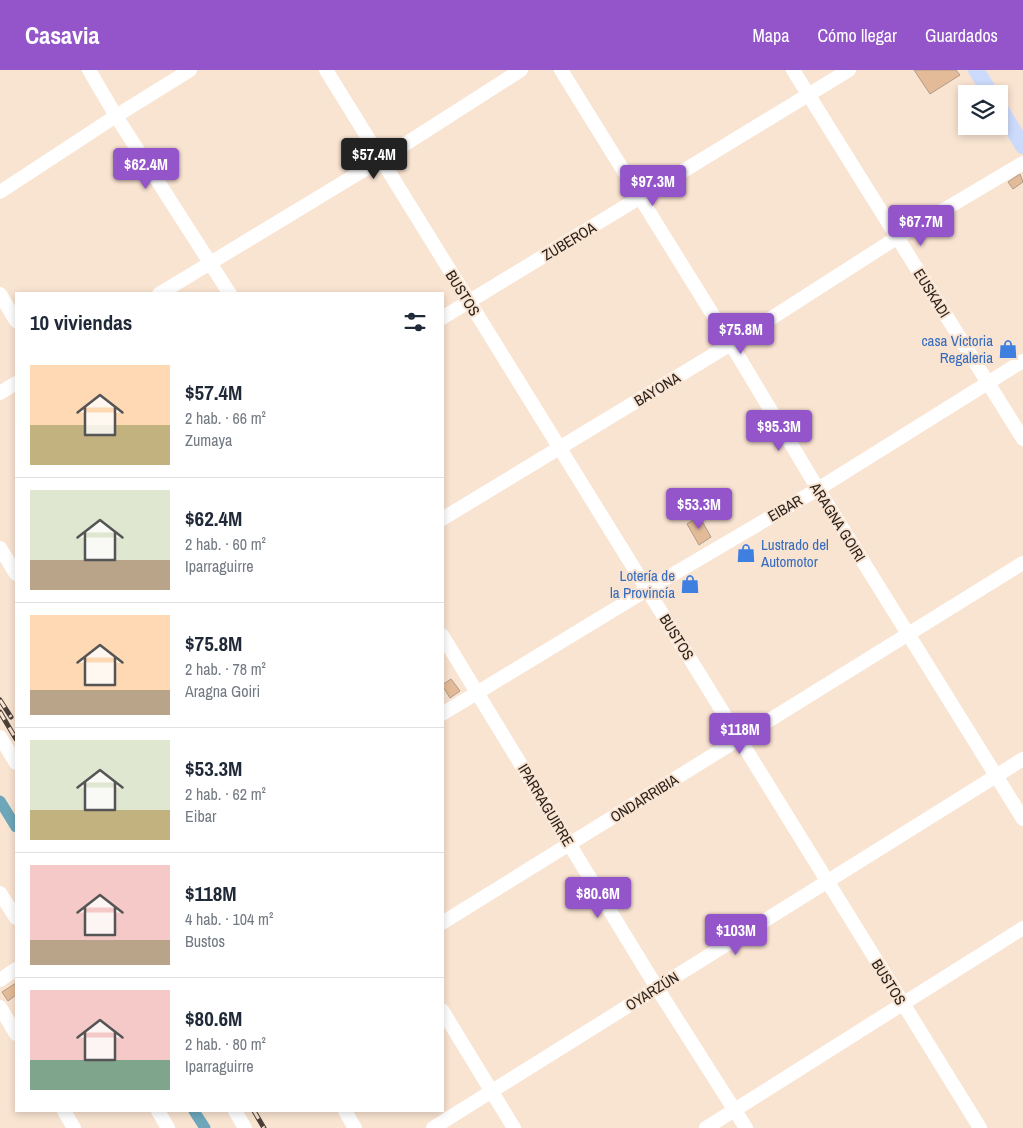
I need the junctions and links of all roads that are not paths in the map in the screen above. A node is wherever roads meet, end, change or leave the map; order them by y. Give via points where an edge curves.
1 (89, 70) edge
2 (190, 70) edge
3 (326, 70) edge
4 (521, 70) edge
5 (562, 70) edge
6 (793, 70) edge
7 (849, 70) edge
8 (976, 70) edge
9 (985, 85) edge
10 (808, 95) junction
11 (116, 116) junction
12 (1008, 122) edge
13 (1023, 146) edge
14 (382, 159) junction
15 (1023, 163) edge
16 (0, 192) edge
17 (640, 198) junction
18 (898, 237) junction
19 (210, 262) junction
20 (162, 292) edge
21 (229, 292) edge
22 (0, 294) edge
23 (468, 302) junction
24 (444, 317) edge
25 (15, 319) edge
26 (731, 344) junction
27 (1023, 361) edge
28 (988, 383) junction
29 (15, 384) edge
30 (0, 393) edge
31 (1023, 439) edge
32 (560, 448) junction
33 (818, 489) junction
34 (444, 518) edge
35 (0, 548) edge
36 (1023, 564) edge
37 (15, 571) edge
38 (648, 589) junction
39 (909, 635) junction
40 (444, 638) edge
41 (478, 693) junction
42 (444, 713) edge
43 (0, 737) edge
44 (740, 738) junction
45 (1023, 759) edge
46 (15, 761) edge
47 (996, 776) junction
48 (1023, 819) edge
49 (570, 844) junction
50 (827, 882) junction
51 (0, 893) edge
52 (15, 916) edge
53 (444, 922) edge
54 (1023, 928) edge
55 (15, 970) edge
56 (0, 980) edge
57 (657, 988) junction
58 (903, 1004) junction
59 (0, 1008) edge
60 (444, 1013) edge
61 (15, 1032) edge
62 (492, 1091) junction
63 (735, 1110) junction
64 (65, 1112) edge
65 (159, 1112) edge
66 (236, 1112) edge
67 (346, 1112) edge
68 (74, 1128) edge
69 (168, 1128) edge
70 (245, 1128) edge
71 (356, 1128) edge
72 (433, 1128) edge
73 (514, 1128) edge
74 (706, 1128) edge
75 (746, 1128) edge
76 (980, 1128) edge

1 - 11 street
2 - 11 street
3 - 14 street, BUSTOS
4 - 14 street
5 - 17 street, ARAGNA GOIRI
6 - 10 street, EUSKADI
7 - 10 street, ZUBEROA
8 - 9 main road
10 - 17 street, ZUBEROA
10 - 18 street, EUSKADI
11 - 16 street
11 - 19 street
12 - 13 main road
14 - 19 street
14 - 23 street, BUSTOS
15 - 18 street, BAYONA
17 - 23 street, ZUBEROA
17 - 26 street, ARAGNA GOIRI
18 - 26 street, BAYONA
18 - 28 street, EUSKADI
19 - 20 street
19 - 21 street
22 - 25 street
23 - 24 street, ZUBEROA
23 - 32 street, BUSTOS
26 - 32 street, BAYONA
26 - 33 street, ARAGNA GOIRI
27 - 28 street, EIBAR
28 - 31 street, EUSKADI
28 - 33 street, EIBAR
29 - 30 street
32 - 34 street, BAYONA
32 - 38 street, BUSTOS
33 - 38 street, EIBAR
33 - 39 street, ARAGNA GOIRI
35 - 37 street
36 - 39 street, ONDARRIBIA
38 - 41 street, EIBAR
38 - 44 street, BUSTOS
39 - 44 street, ONDARRIBIA
39 - 47 street, ARAGNA GOIRI
40 - 41 street, IPARRAGUIRRE
41 - 42 street, EIBAR
41 - 49 street, IPARRAGUIRRE
43 - 46 street
44 - 49 street, ONDARRIBIA
44 - 50 street, BUSTOS
45 - 47 street, OYARZÚN
47 - 48 street, ARAGNA GOIRI
47 - 50 street, OYARZÚN
49 - 53 street, ONDARRIBIA
49 - 57 street, IPARRAGUIRRE
50 - 57 street, OYARZÚN
50 - 58 street, BUSTOS
51 - 52 street
54 - 58 street
55 - 56 street
57 - 62 street, OYARZÚN
57 - 63 street, IPARRAGUIRRE
58 - 63 street
58 - 76 street, BUSTOS
59 - 61 street
60 - 62 street
62 - 72 street, OYARZÚN
62 - 73 street
63 - 74 street
63 - 75 street, IPARRAGUIRRE
64 - 68 street
65 - 69 street
66 - 70 street
67 - 71 street

